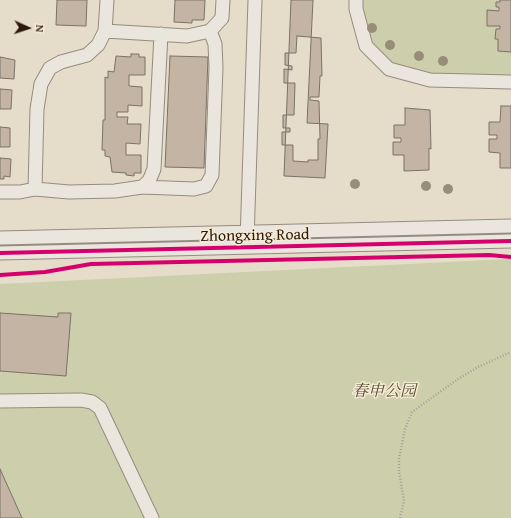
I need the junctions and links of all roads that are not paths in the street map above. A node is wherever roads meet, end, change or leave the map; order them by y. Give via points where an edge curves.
1 (107, 0) edge
2 (223, 0) edge
3 (255, 0) edge
4 (356, 0) edge
5 (105, 31) junction
6 (210, 31) junction
7 (161, 34) junction
8 (511, 82) edge
9 (142, 187) junction
10 (35, 189) junction
11 (0, 192) edge
12 (511, 226) edge
13 (248, 231) junction
14 (0, 238) edge
15 (511, 242) edge
16 (247, 248) junction
17 (0, 253) edge
18 (0, 401) edge
19 (152, 518) edge

1 - 5 street
2 - 6 street via 222,18
3 - 13 street
4 - 8 street via 366,46 389,69 430,80
5 - 7 street
5 - 10 street via 98,45 87,55 61,62 50,68 41,84
6 - 7 street via 187,36
6 - 9 street via 216,44 212,175 206,186 194,189
7 - 9 street via 154,170 150,181
9 - 10 street via 115,191 69,192
10 - 11 street
12 - 13 street, Zhongxing Road
13 - 14 street, Zhongxing Road
13 - 16 street
15 - 16 street, Zhongxing Road
16 - 17 street, Zhongxing Road
18 - 19 street via 80,400 92,402 100,408

